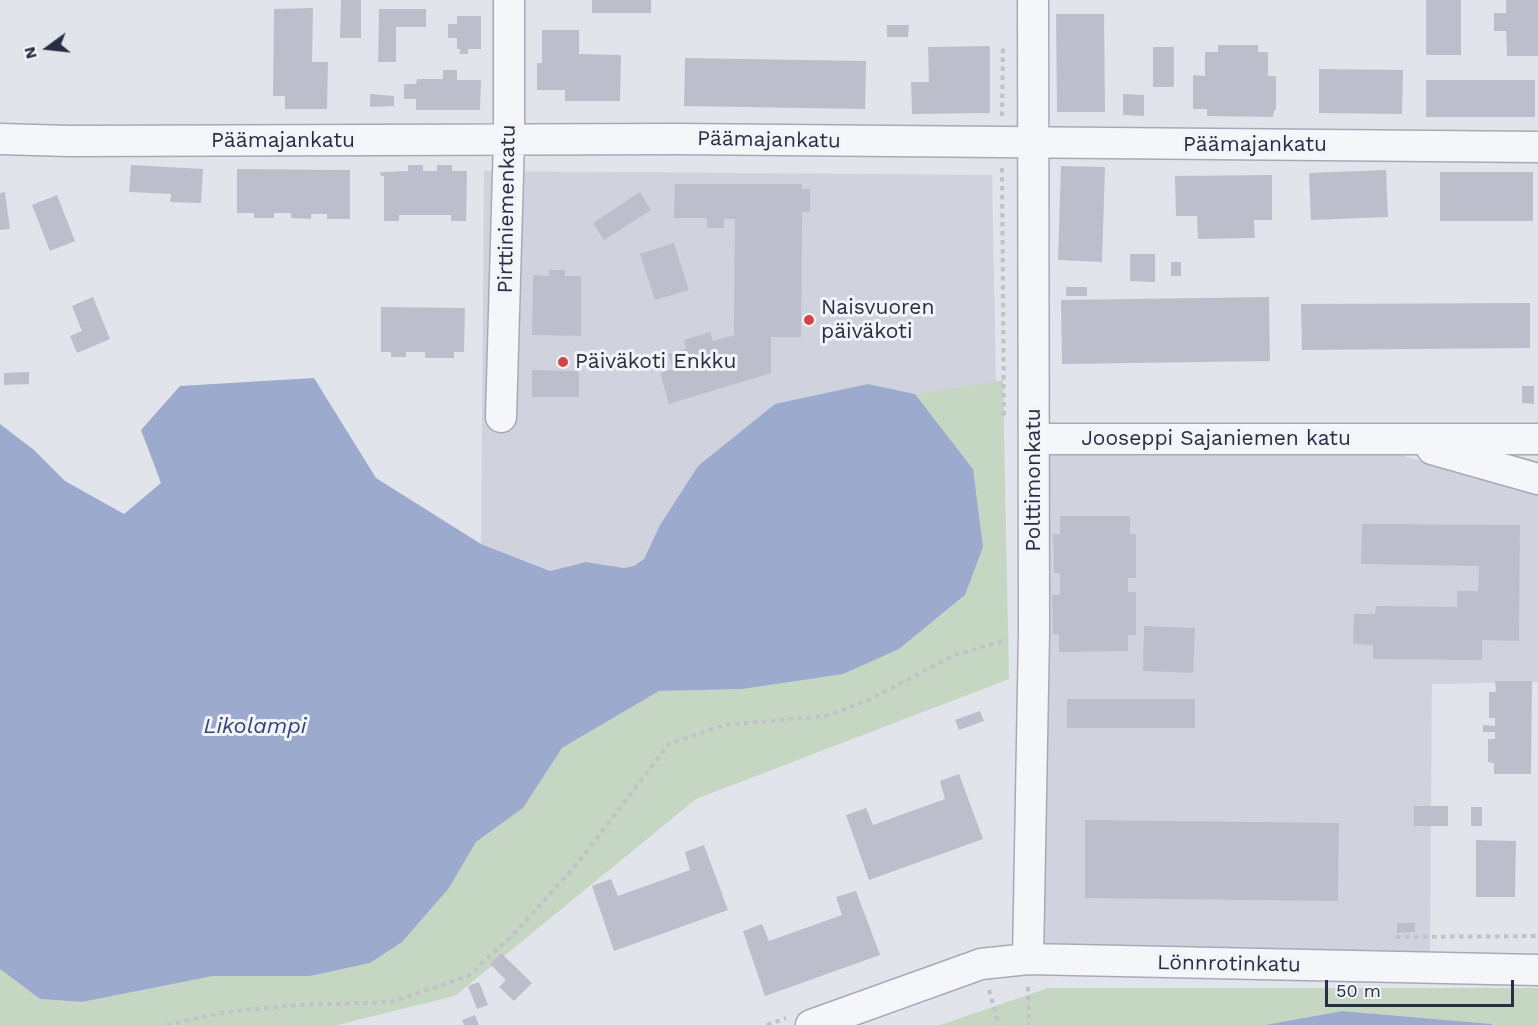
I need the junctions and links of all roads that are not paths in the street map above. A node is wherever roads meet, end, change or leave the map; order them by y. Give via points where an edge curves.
1 (509, 0) edge
2 (1033, 0) edge
3 (509, 139) junction
4 (0, 140) edge
5 (1033, 143) junction
6 (1538, 147) edge
7 (501, 417) dead end
8 (1034, 439) junction
9 (1397, 439) junction
10 (1538, 439) edge
11 (1538, 479) edge
12 (1028, 959) junction
13 (1538, 970) edge
14 (811, 1025) edge

1 - 3 street, Pirttiniemenkatu
2 - 5 street, Polttimonkatu
3 - 4 street, Päämajankatu
3 - 5 street, Päämajankatu
3 - 7 street, Pirttiniemenkatu
5 - 6 street, Päämajankatu
5 - 8 street, Polttimonkatu
8 - 9 street, Jooseppi Sajaniemen katu
8 - 12 street, Polttimonkatu
9 - 10 street, Jooseppi Sajaniemen katu
9 - 11 street
12 - 13 street, Lönnrotinkatu
12 - 14 street, Lönnrotinkatu via 981,964

